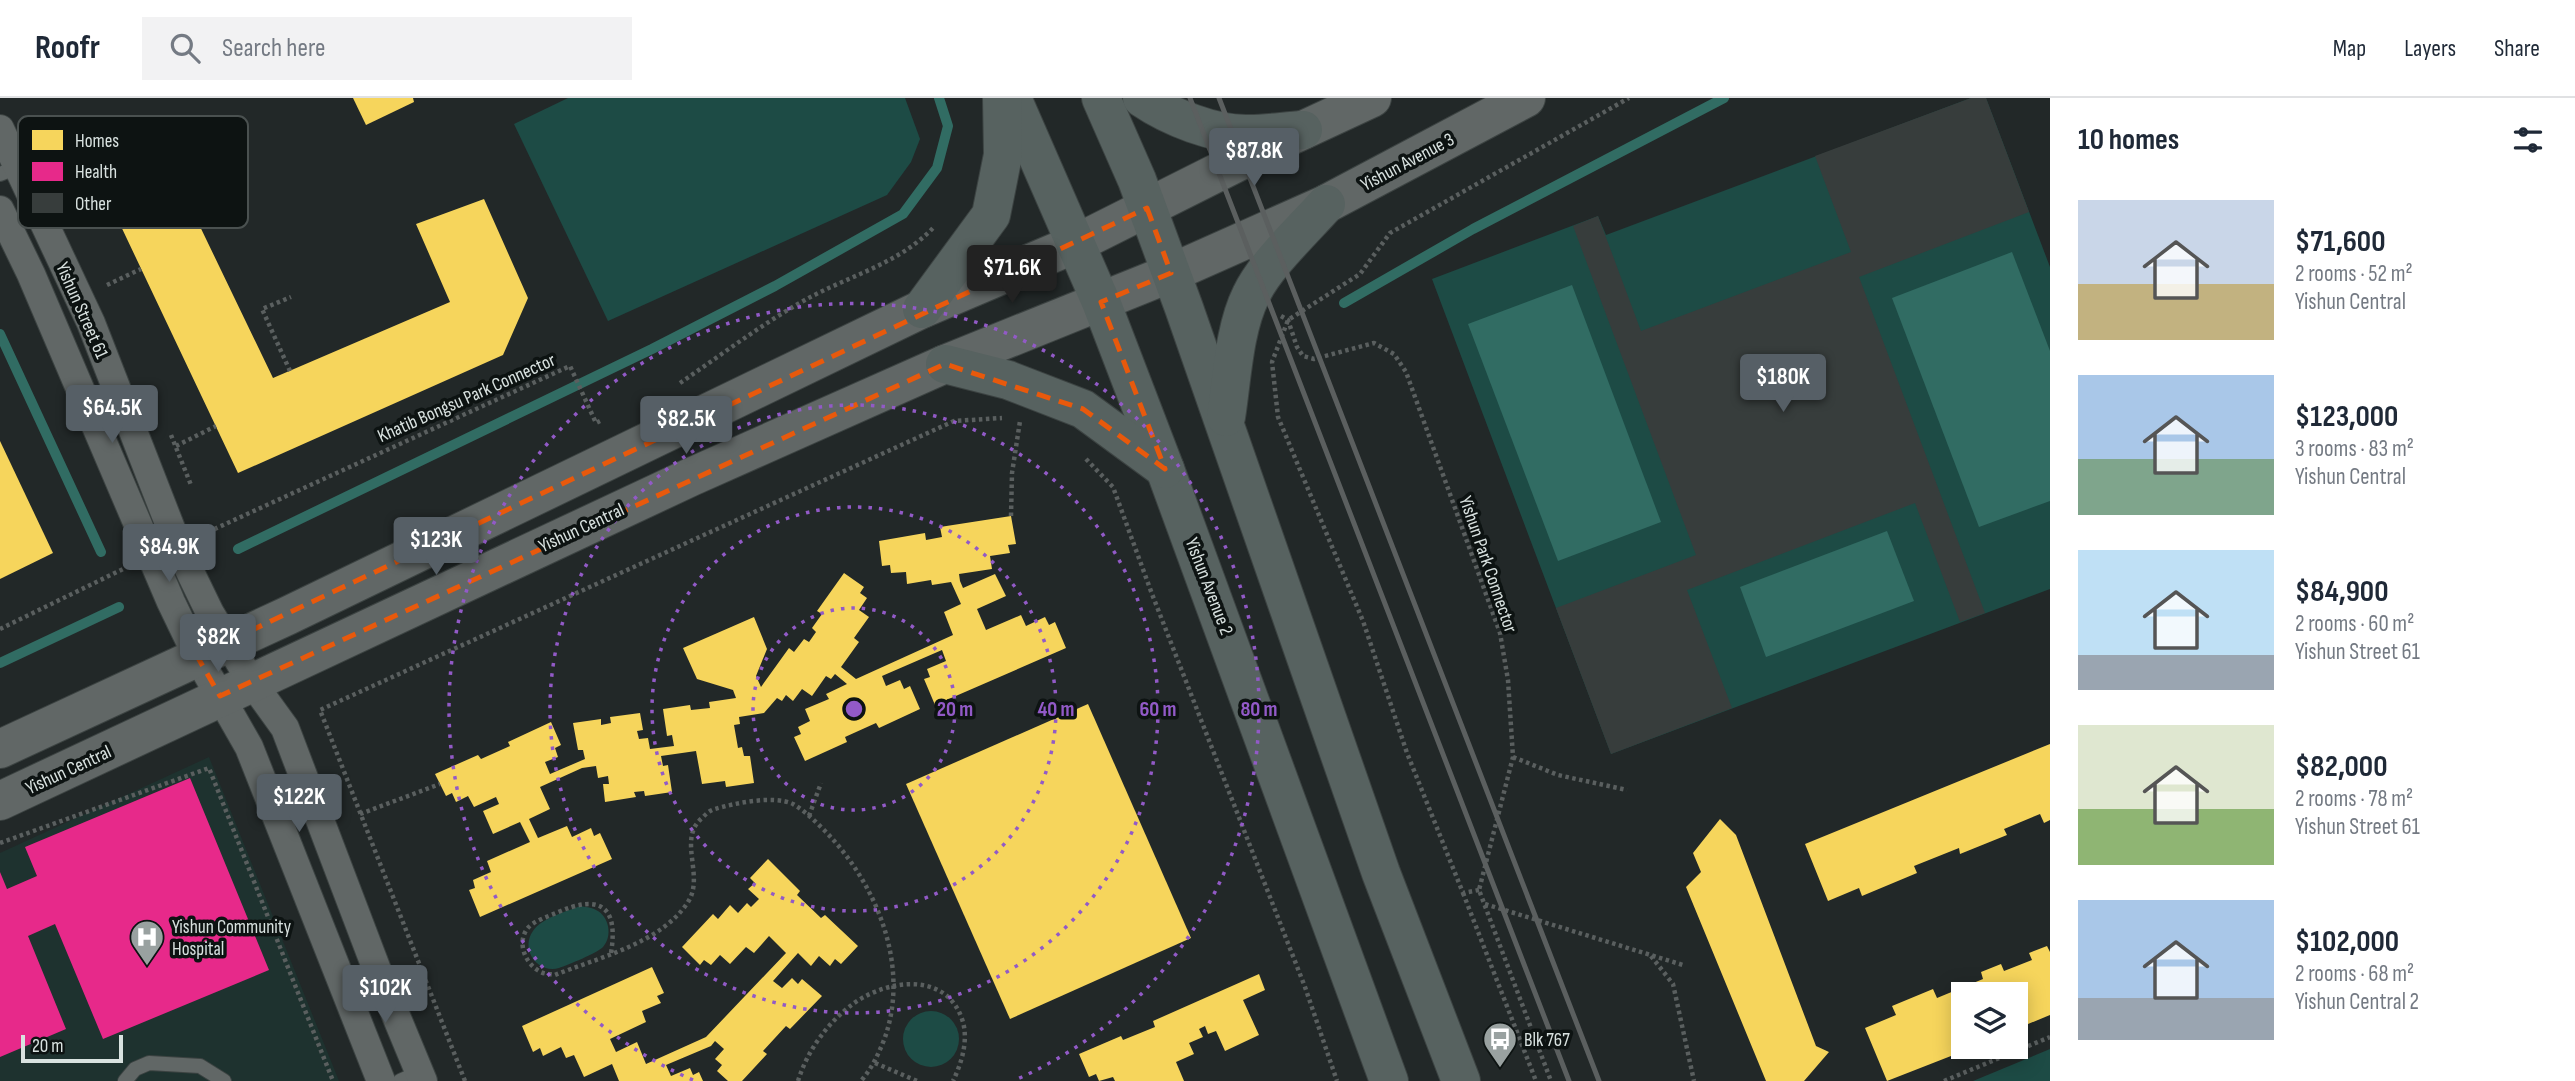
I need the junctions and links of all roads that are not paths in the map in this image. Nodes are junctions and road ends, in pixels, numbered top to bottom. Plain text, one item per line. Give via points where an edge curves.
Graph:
1 (1002, 98) edge
2 (1012, 98) edge
3 (1101, 98) edge
4 (1142, 98) edge
5 (1372, 98) edge
6 (1526, 98) edge
7 (0, 130) edge
8 (1303, 130) junction
9 (9, 171) edge
10 (18, 188) edge
11 (1326, 204) junction
12 (1147, 208) junction
13 (0, 210) edge
14 (40, 228) edge
15 (1075, 244) junction
16 (1171, 273) junction
17 (1101, 302) junction
18 (922, 309) junction
19 (945, 364) junction
20 (1225, 420) junction
21 (1165, 468) junction
22 (167, 556) junction
23 (212, 649) junction
24 (236, 689) junction
25 (0, 749) edge
26 (0, 801) edge
27 (200, 1066) junction
28 (414, 1078) edge
29 (125, 1081) edge
30 (204, 1081) edge
31 (224, 1081) edge
32 (381, 1081) edge
33 (1389, 1081) edge
34 (1461, 1081) edge

1 - 18 main road via 1003,155 991,215
2 - 15 main road, Yishun Avenue 2
3 - 12 main road
4 - 8 main road via 1192,124 1246,134
5 - 8 main road
6 - 11 main road, Yishun Avenue 3
7 - 9 street, Yishun Street 61
8 - 12 main road
9 - 10 street, Yishun Street 61
11 - 16 main road, Yishun Avenue 3
11 - 20 main road via 1261,278 1250,297
12 - 15 main road
12 - 16 main road
13 - 22 street, Yishun Street 61
14 - 22 street, Yishun Street 61 via 91,323
15 - 17 main road, Yishun Avenue 2
15 - 18 main road
16 - 17 main road, Yishun Central
16 - 20 main road
17 - 19 main road, Yishun Central
17 - 21 main road, Yishun Avenue 2
18 - 23 main road
19 - 21 main road via 1008,380 1083,409
19 - 24 main road, Yishun Central
20 - 34 main road via 1377,860
21 - 33 main road, Yishun Avenue 2
22 - 23 street, Yishun Street 61 via 203,598
22 - 23 street, Yishun Street 61 via 171,602
23 - 24 street, Yishun Street 61
23 - 25 main road
24 - 26 main road, Yishun Central
24 - 28 street via 285,728
24 - 32 street via 249,747
27 - 29 lane via 149,1063 135,1069
27 - 30 lane
27 - 31 lane

